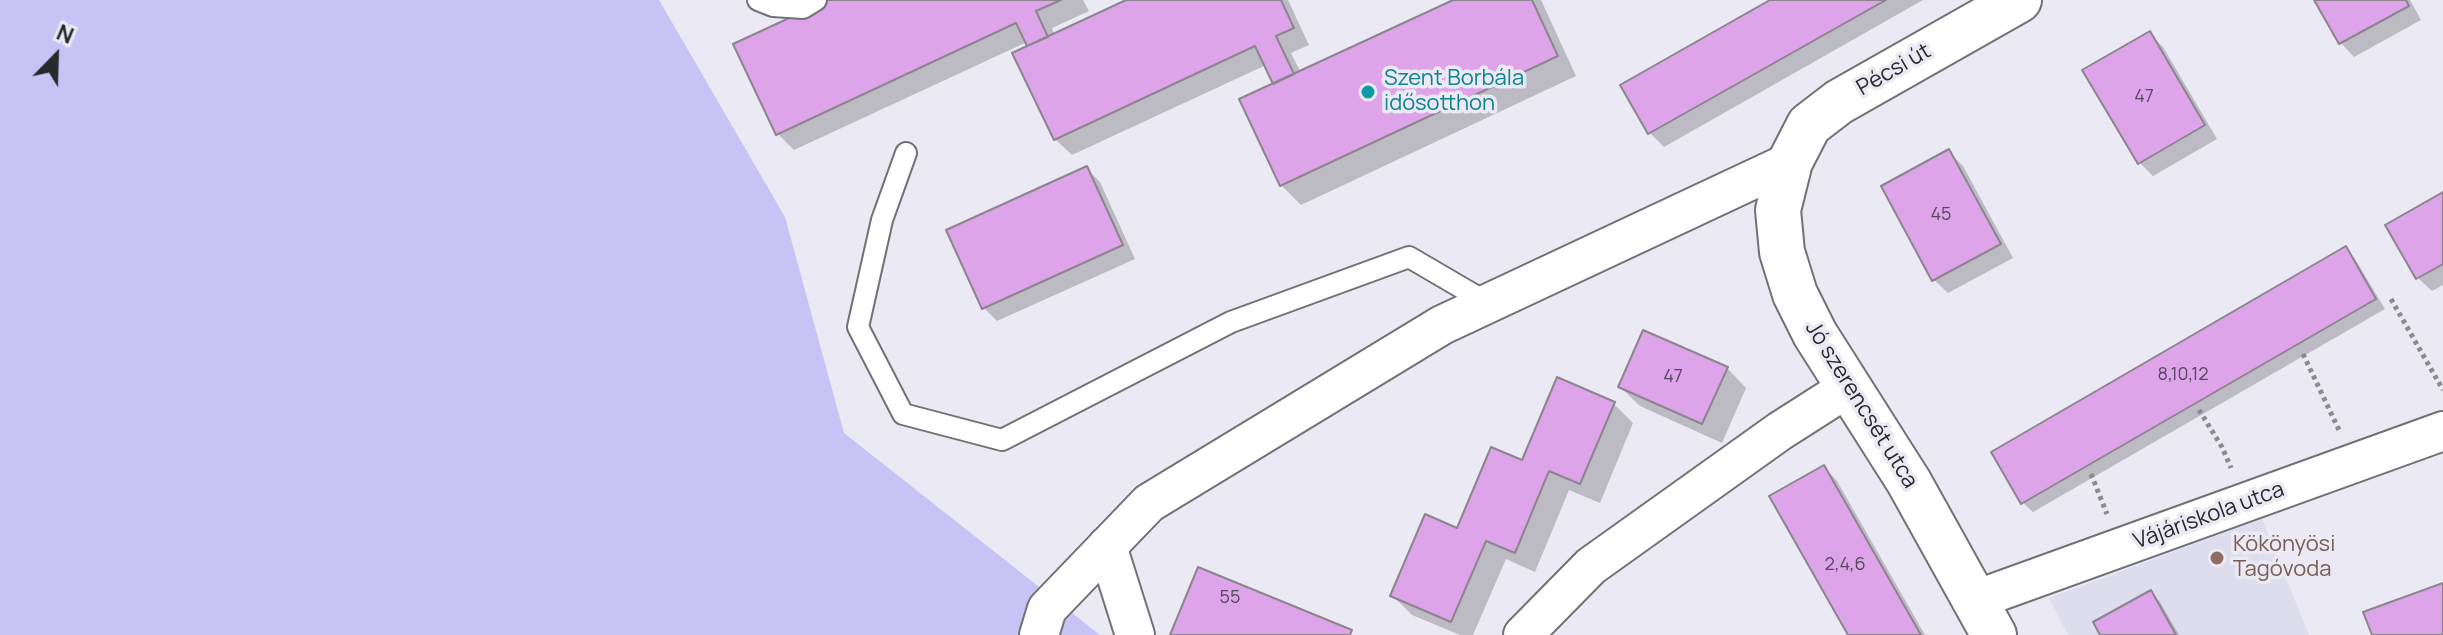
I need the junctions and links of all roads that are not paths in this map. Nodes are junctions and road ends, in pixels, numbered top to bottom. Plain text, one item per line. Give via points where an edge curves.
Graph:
1 (758, 0) edge
2 (816, 0) edge
3 (2019, 0) edge
4 (906, 153) dead end
5 (1790, 162) junction
6 (1486, 302) junction
7 (1849, 387) junction
8 (2443, 431) edge
9 (1107, 546) junction
10 (1984, 618) edge
11 (1039, 635) edge
12 (1135, 635) edge
13 (1523, 635) edge

1 - 2 lane via 803,8
3 - 5 main road, Pécsi út via 1839,102 1809,125
4 - 6 lane via 882,220 858,327 903,414 1002,440 1231,322 1409,257
5 - 6 street
5 - 7 main road, Jó szerencsét utca via 1778,210 1782,252 1795,294
6 - 9 street via 1149,503
7 - 10 main road, Jó szerencsét utca
7 - 13 street via 1591,566
8 - 10 street, Vájáriskola utca via 2246,502
9 - 11 street via 1047,609
9 - 12 street

